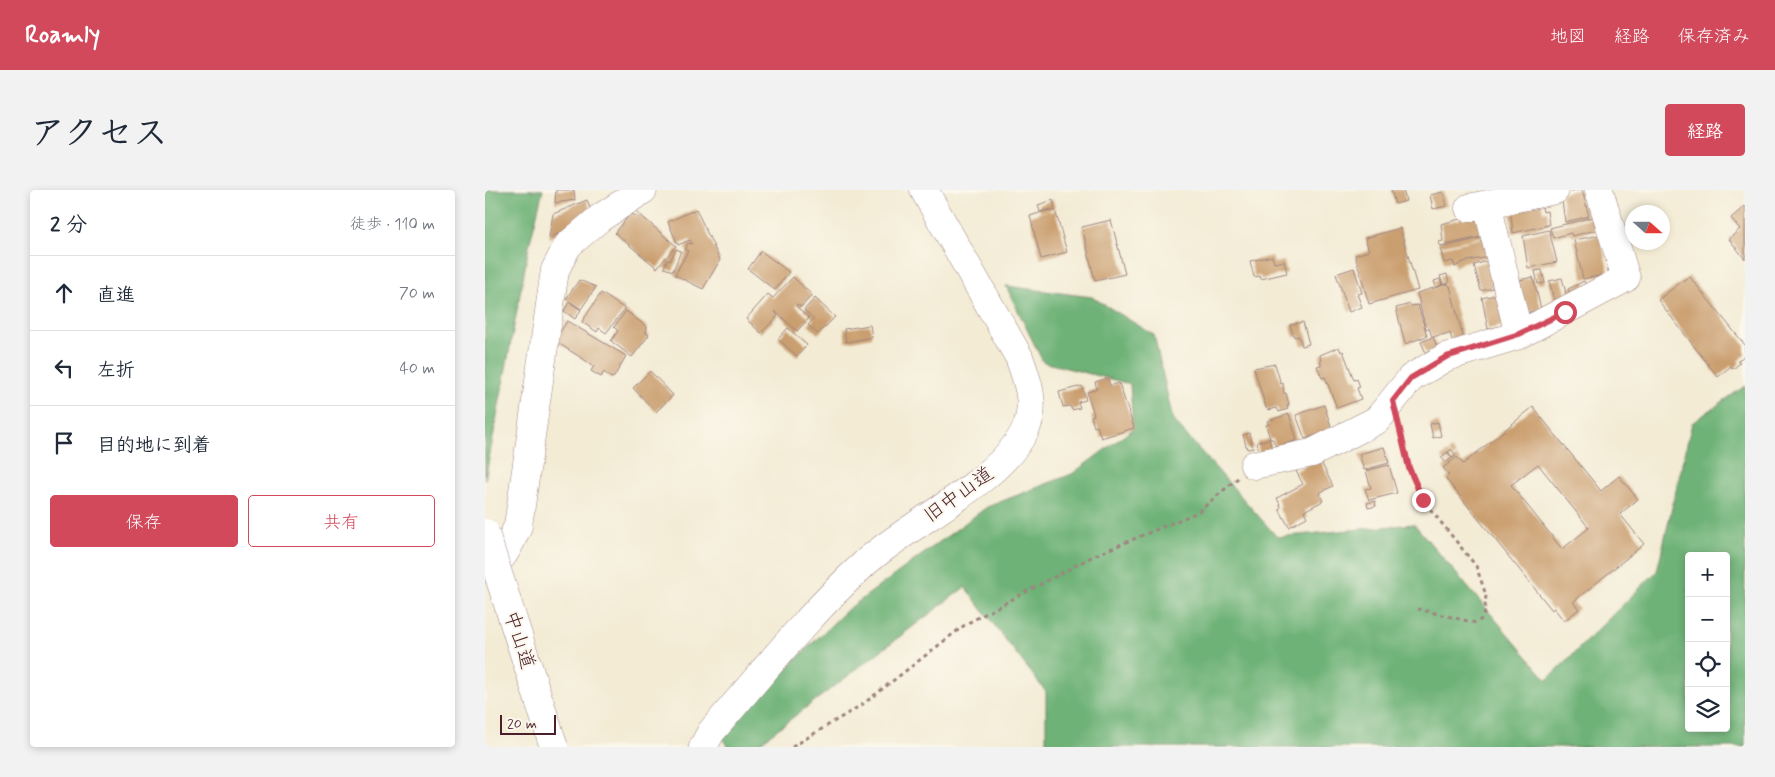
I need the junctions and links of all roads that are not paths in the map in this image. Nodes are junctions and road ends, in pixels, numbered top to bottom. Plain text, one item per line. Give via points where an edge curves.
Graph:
1 (643, 190) edge
2 (924, 190) edge
3 (1555, 190) edge
4 (1599, 190) edge
5 (1519, 334) junction
6 (1254, 465) road end
7 (485, 533) edge
8 (485, 568) edge
9 (554, 747) edge
10 (703, 747) edge

1 - 8 main road via 600,218 568,245 555,270 518,526 504,554 491,567
2 - 10 main road, 旧中山道 via 1019,357 1029,385 1027,426 1001,464 865,563 742,696 711,732
3 - 5 main road via 1478,206
4 - 5 main road via 1626,278
5 - 6 main road via 1446,357 1411,378 1377,420 1312,453
7 - 9 main road, 中山道, bridge

